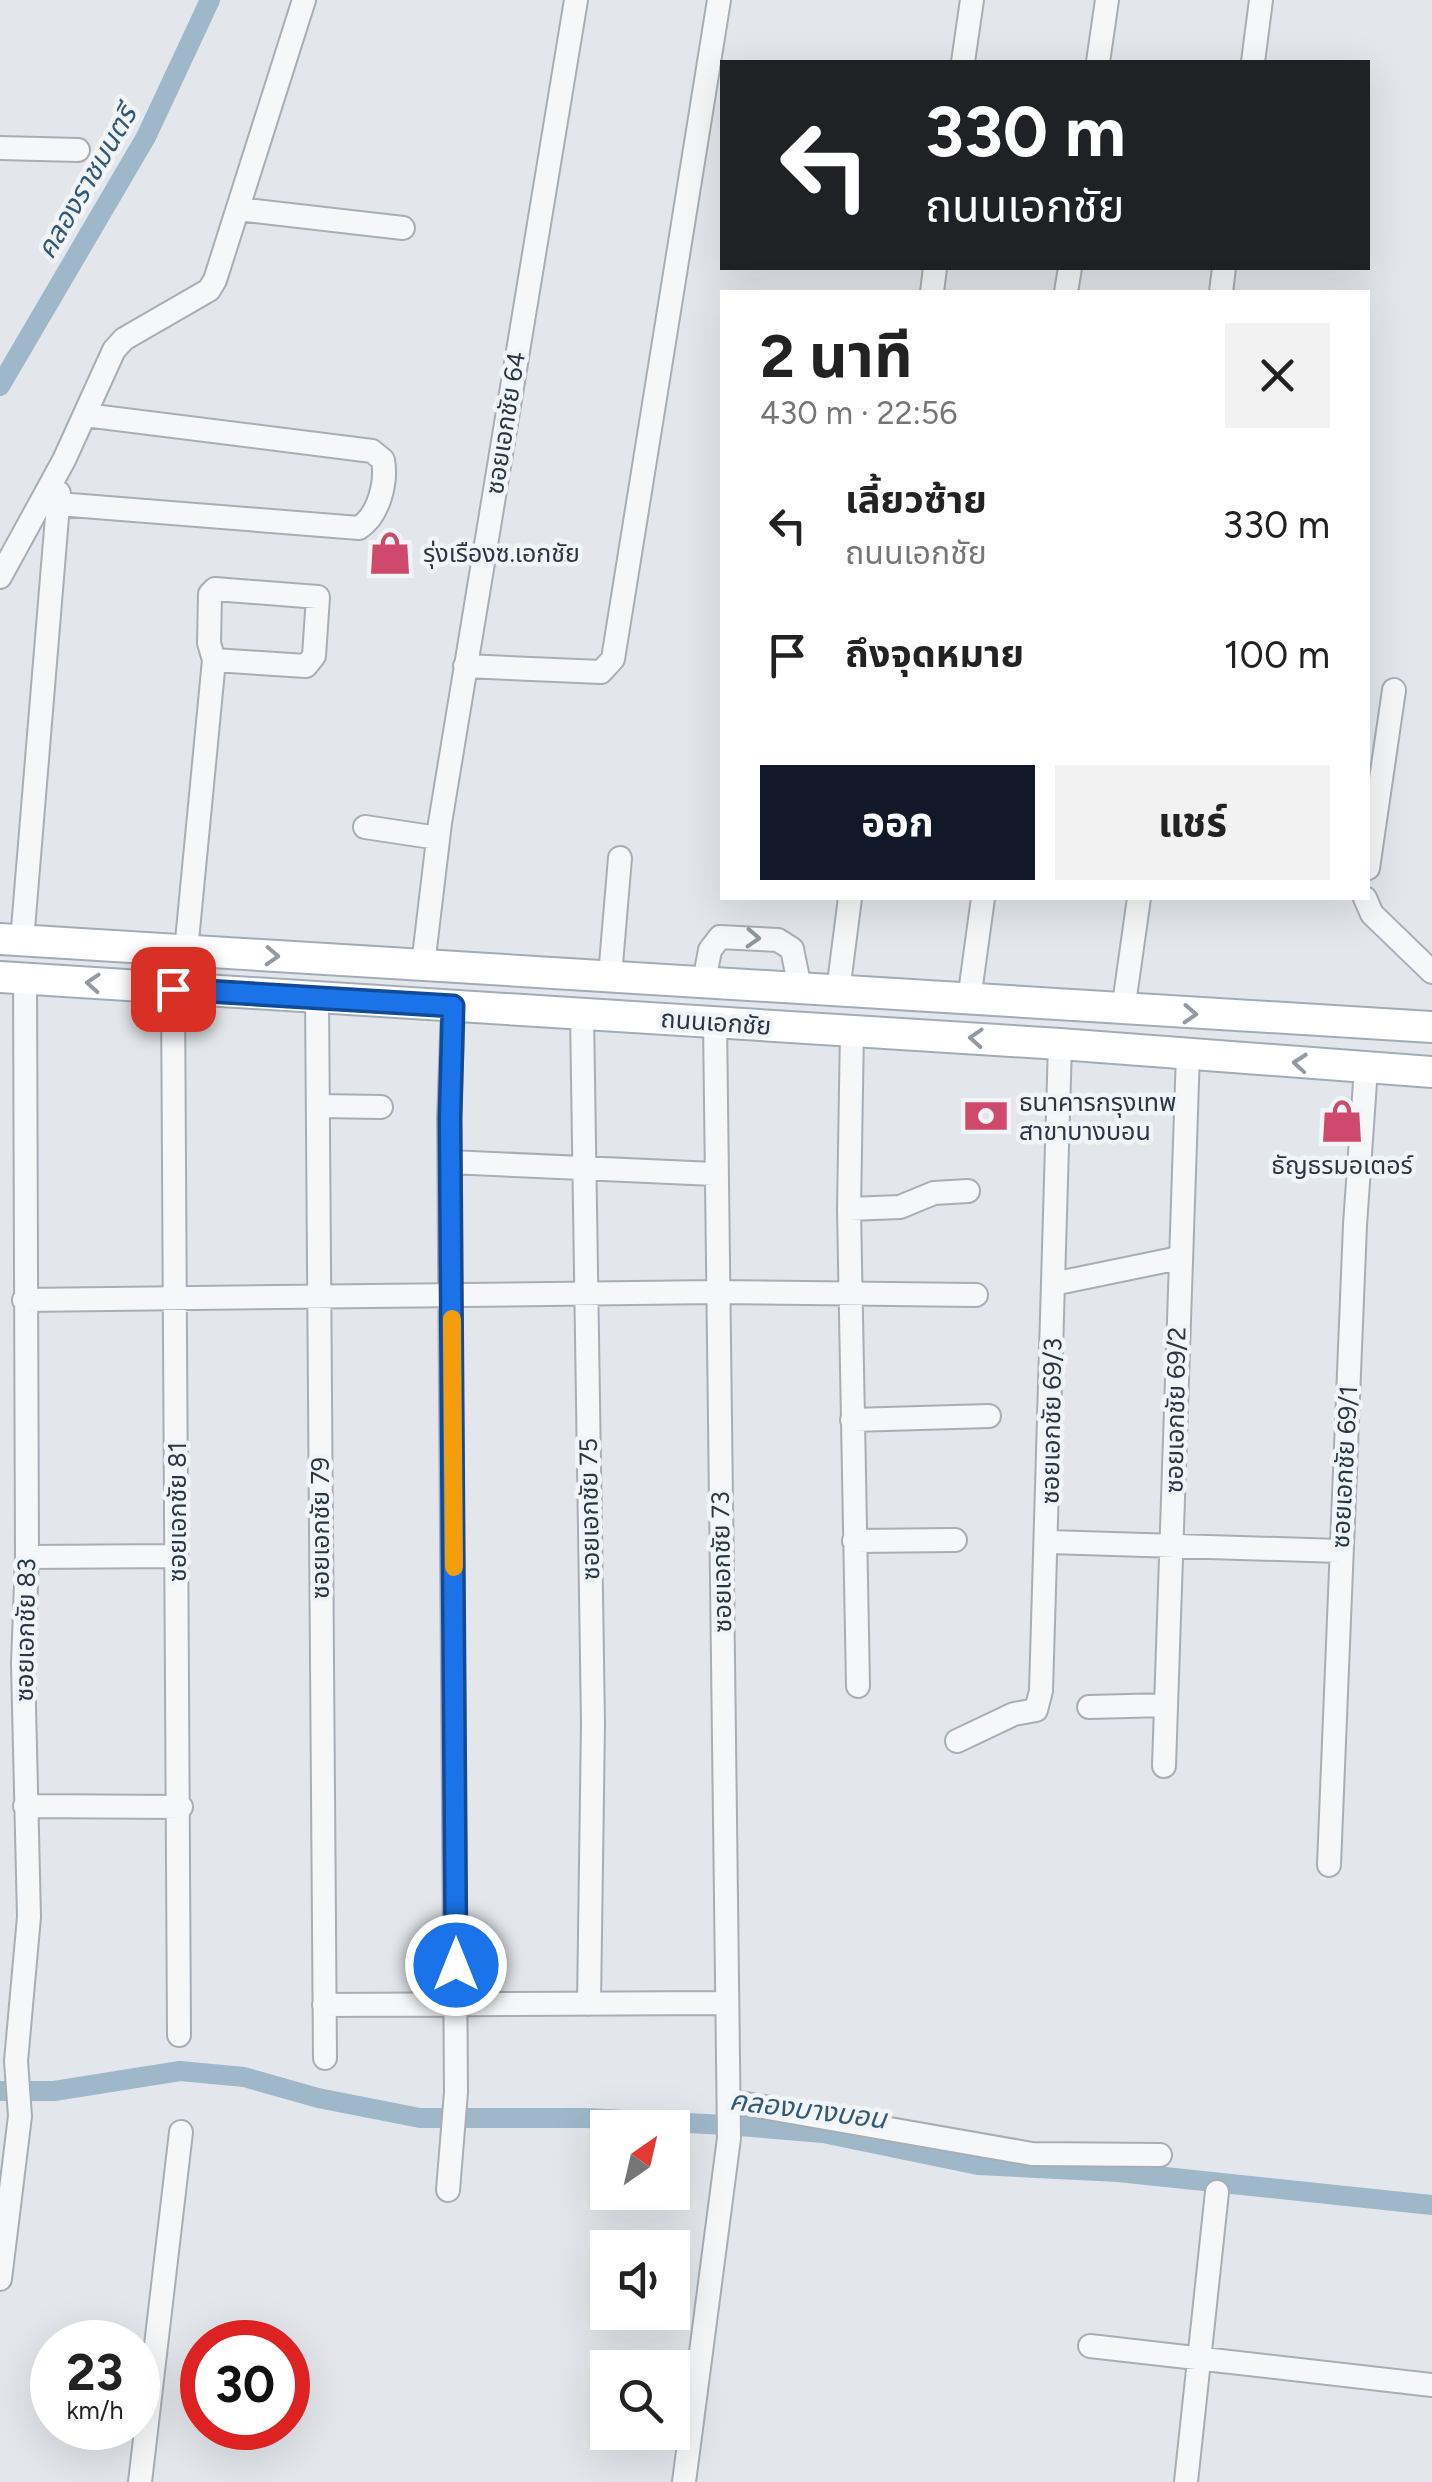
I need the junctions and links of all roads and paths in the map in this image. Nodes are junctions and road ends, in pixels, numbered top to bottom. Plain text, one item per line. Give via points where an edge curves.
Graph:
1 (304, 0) edge
2 (576, 0) edge
3 (719, 0) edge
4 (972, 0) edge
5 (1107, 0) edge
6 (1262, 0) edge
7 (963, 60) edge
8 (1098, 60) edge
9 (1252, 60) edge
10 (0, 148) edge
11 (78, 150) dead end
12 (238, 208) junction
13 (403, 228) dead end
14 (85, 416) junction
15 (64, 460) junction
16 (58, 504) junction
17 (0, 577) edge
18 (214, 660) junction
19 (465, 666) junction
20 (1394, 690) dead end
21 (365, 827) dead end
22 (438, 838) junction
23 (1370, 854) edge
24 (620, 858) dead end
25 (850, 900) edge
26 (983, 900) edge
27 (1139, 900) edge
28 (1366, 900) edge
29 (11, 940) edge
30 (186, 951) junction
31 (1427, 956) edge
32 (424, 964) junction
33 (509, 970) junction
34 (610, 976) junction
35 (13, 978) edge
36 (704, 982) junction
37 (800, 988) junction
38 (173, 989) junction
39 (838, 991) junction
40 (317, 997) junction
41 (969, 1000) junction
42 (453, 1006) junction
43 (507, 1009) junction
44 (1123, 1011) junction
45 (582, 1014) junction
46 (716, 1022) junction
47 (1432, 1027) edge
48 (852, 1030) junction
49 (1060, 1044) junction
50 (1188, 1053) junction
51 (1366, 1068) junction
52 (1432, 1072) edge
53 (318, 1106) junction
54 (381, 1107) dead end
55 (450, 1162) junction
56 (586, 1169) junction
57 (714, 1174) junction
58 (968, 1191) dead end
59 (849, 1209) junction
60 (1179, 1258) junction
61 (1053, 1284) junction
62 (716, 1292) junction
63 (585, 1293) junction
64 (852, 1295) junction
65 (318, 1296) junction
66 (976, 1296) dead end
67 (452, 1297) junction
68 (176, 1298) junction
69 (24, 1300) junction
70 (988, 1416) dead end
71 (852, 1420) junction
72 (954, 1540) dead end
73 (854, 1541) junction
74 (1049, 1542) junction
75 (1172, 1544) junction
76 (1340, 1551) junction
77 (176, 1556) junction
78 (28, 1557) junction
79 (11, 1664) edge
80 (858, 1686) dead end
81 (1166, 1706) junction
82 (1089, 1707) dead end
83 (957, 1742) dead end
84 (1164, 1766) dead end
85 (25, 1806) junction
86 (180, 1807) junction
87 (1329, 1866) dead end
88 (727, 2003) junction
89 (589, 2004) junction
90 (457, 2005) junction
91 (12, 2006) edge
92 (324, 2006) junction
93 (179, 2034) dead end
94 (324, 2058) dead end
95 (729, 2101) junction
96 (181, 2132) dead end
97 (1160, 2155) dead end
98 (448, 2190) dead end
99 (1217, 2192) dead end
100 (0, 2279) edge
101 (1090, 2346) dead end
102 (1202, 2359) junction
103 (1432, 2384) edge
104 (140, 2482) edge
105 (684, 2482) edge
106 (1186, 2482) edge

1 - 12 street
2 - 19 street, ซอยเอกชัย 64
3 - 19 street via 613,659 600,672
4 - 7 street
5 - 8 street
6 - 9 street
10 - 11 street
12 - 13 street
12 - 14 street via 208,290 124,339
14 - 15 street
14 - 16 street via 372,451 385,472 374,514 359,528
15 - 16 street
15 - 17 street
16 - 29 street
18 - 18 street via 208,601 216,590 318,597 314,656 306,666
18 - 30 street
19 - 22 street, ซอยเอกชัย 64
20 - 23 street
21 - 22 street
22 - 32 street, ซอยเอกชัย 64
24 - 34 street
25 - 39 street
26 - 41 street
27 - 44 street
28 - 31 street via 1372,914
29 - 30 main road, ถนนเอกชัย
30 -> 32 main road, ถนนเอกชัย
32 - 33 main road, ถนนเอกชัย
33 - 34 main road, ถนนเอกชัย
33 - 43 main road
34 - 36 main road, ถนนเอกชัย
38 -> 35 main road, ถนนเอกชัย
35 - 69 street, ซอยเอกชัย 83
36 - 37 main road, ถนนเอกชัย
36 -> 37 street via 720,936 778,940 792,949
37 - 39 main road, ถนนเอกชัย
38 - 40 main road, ถนนเอกชัย
38 - 68 street, ซอยเอกชัย 81
39 - 41 main road, ถนนเอกชัย
40 - 42 main road, ถนนเอกชัย
40 - 53 street, ซอยเอกชัย 79
41 - 44 main road, ถนนเอกชัย
42 - 43 main road, ถนนเอกชัย
42 - 55 street
43 - 45 main road, ถนนเอกชัย
44 -> 47 main road, ถนนเอกชัย
45 - 46 main road, ถนนเอกชัย
45 - 56 street, ซอยเอกชัย 75
46 - 48 main road, ถนนเอกชัย
46 - 57 street, ซอยเอกชัย 73
49 -> 48 main road, ถนนเอกชัย
48 - 59 street
49 - 50 main road, ถนนเอกชัย
49 - 61 street, ซอยเอกชัย 69/3
51 -> 50 main road, ถนนเอกชัย
50 - 60 street, ซอยเอกชัย 69/2
51 - 52 main road, ถนนเอกชัย
51 - 76 street, ซอยเอกชัย 69/1
53 - 54 street
53 - 65 street, ซอยเอกชัย 79
55 - 56 street
55 - 67 street
56 - 57 street
56 - 63 street, ซอยเอกชัย 75
57 - 62 street, ซอยเอกชัย 73
58 - 59 street via 934,1193 900,1207
59 - 64 street
60 - 61 street
60 - 75 street, ซอยเอกชัย 69/2
61 - 74 street, ซอยเอกชัย 69/3
62 - 63 street
62 - 64 street
62 - 88 street, ซอยเอกชัย 73
63 - 67 street
63 - 89 street, ซอยเอกชัย 75
64 - 66 street
64 - 71 street
65 - 67 street
65 - 68 street
65 - 92 street, ซอยเอกชัย 79
67 - 90 street
68 - 69 street
68 - 77 street, ซอยเอกชัย 81
69 - 78 street, ซอยเอกชัย 83
70 - 71 street
71 - 73 street
72 - 73 street
73 - 80 street
74 - 75 street
74 - 83 street, ซอยเอกชัย 69/3 via 1038,1708
75 - 76 street
75 - 81 street, ซอยเอกชัย 69/2
76 - 87 street, ซอยเอกชัย 69/1
77 - 78 street
77 - 86 street, ซอยเอกชัย 81
78 - 79 street, ซอยเอกชัย 83
79 - 85 street, ซอยเอกชัย 83
81 - 82 street
81 - 84 street, ซอยเอกชัย 69/2
85 - 86 street
85 - 91 street, ซอยเอกชัย 83 via 29,1917
86 - 93 street, ซอยเอกชัย 81
88 - 89 street
88 - 95 street, ซอยเอกชัย 73
89 - 90 street
90 - 92 street
90 - 98 street
91 - 100 street, ซอยเอกชัย 83 via 20,2116
92 - 94 street, ซอยเอกชัย 79
95 - 97 street via 1032,2154
95 - 105 street, ซอยเอกชัย 73
96 - 104 street
99 - 102 street
101 - 102 street
102 - 103 street
102 - 106 street

